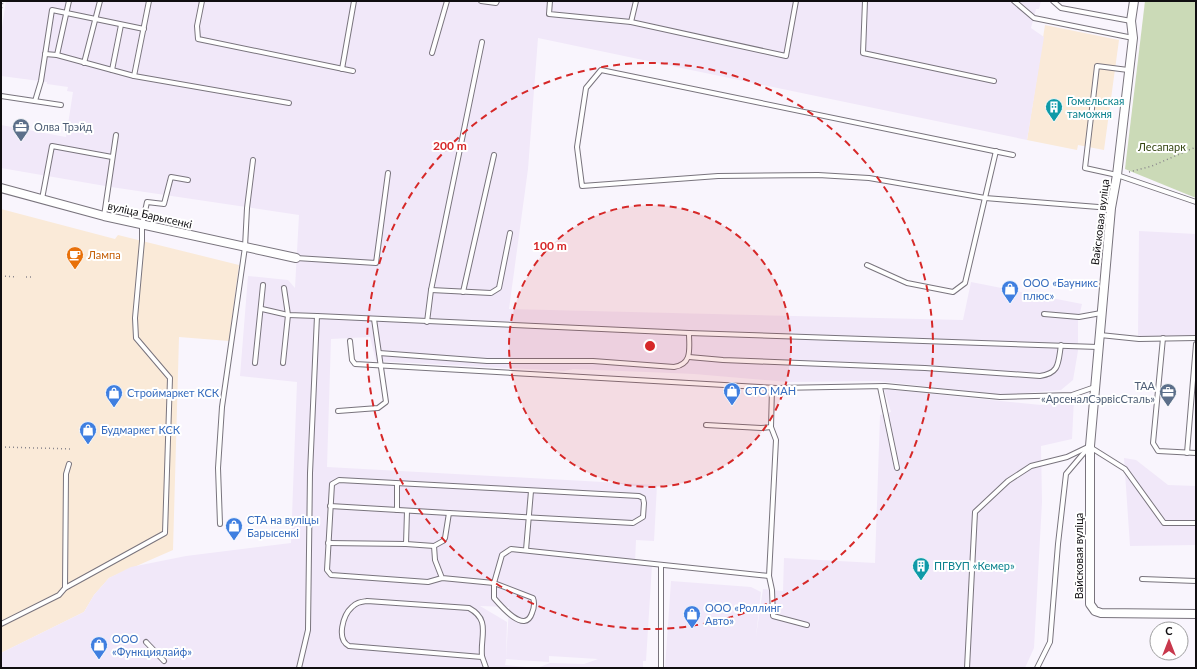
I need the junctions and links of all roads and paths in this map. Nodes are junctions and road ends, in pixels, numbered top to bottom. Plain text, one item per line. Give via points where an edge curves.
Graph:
1 (3, 1) edge
2 (69, 1) edge
3 (100, 1) edge
4 (149, 1) edge
5 (202, 1) edge
6 (354, 1) edge
7 (447, 1) edge
8 (481, 1) edge
9 (497, 1) edge
10 (550, 1) edge
11 (636, 1) edge
12 (796, 1) edge
13 (865, 1) edge
14 (1014, 1) edge
15 (1053, 1) edge
16 (1134, 1) edge
17 (1, 12) edge
18 (66, 12) junction
19 (96, 18) junction
20 (1131, 21) junction
21 (631, 22) junction
22 (121, 25) junction
23 (144, 29) junction
24 (1133, 38) junction
25 (482, 42) dead end
26 (432, 53) dead end
27 (45, 54) junction
28 (57, 55) junction
29 (84, 63) junction
30 (342, 68) junction
31 (112, 70) junction
32 (1128, 70) junction
33 (353, 71) dead end
34 (134, 76) junction
35 (994, 81) dead end
36 (1, 96) edge
37 (35, 101) junction
38 (289, 102) dead end
39 (61, 105) dead end
40 (116, 135) dead end
41 (1196, 147) edge
42 (996, 151) junction
43 (494, 155) dead end
44 (1013, 155) dead end
45 (112, 157) junction
46 (253, 160) dead end
47 (388, 173) dead end
48 (1118, 175) junction
49 (188, 180) dead end
50 (1, 188) edge
51 (985, 198) junction
52 (42, 199) junction
53 (1196, 202) edge
54 (1111, 208) junction
55 (104, 216) junction
56 (142, 224) junction
57 (510, 233) dead end
58 (245, 247) junction
59 (296, 258) joint
60 (867, 265) dead end
61 (1, 276) edge
62 (17, 277) dead end
63 (26, 277) dead end
64 (34, 277) dead end
65 (263, 285) dead end
66 (284, 288) dead end
67 (431, 290) junction
68 (463, 292) junction
69 (262, 309) junction
70 (1101, 313) junction
71 (1044, 314) dead end
72 (288, 315) junction
73 (317, 316) junction
74 (374, 319) junction
75 (427, 322) junction
76 (689, 333) junction
77 (1099, 335) junction
78 (1162, 338) junction
79 (1196, 338) edge
80 (350, 341) dead end
81 (1196, 344) edge
82 (1061, 345) junction
83 (1098, 347) junction
84 (379, 353) junction
85 (689, 357) junction
86 (255, 363) dead end
87 (283, 363) dead end
88 (381, 365) junction
89 (880, 386) junction
90 (1095, 387) junction
91 (772, 388) junction
92 (338, 411) dead end
93 (706, 425) dead end
94 (771, 427) junction
95 (1090, 446) junction
96 (1, 447) edge
97 (73, 449) dead end
98 (1187, 453) junction
99 (1196, 453) edge
100 (69, 464) dead end
101 (897, 468) dead end
102 (397, 484) junction
103 (531, 491) junction
104 (330, 506) junction
105 (397, 510) junction
106 (407, 511) junction
107 (449, 513) junction
108 (529, 516) junction
109 (1196, 523) edge
110 (220, 524) dead end
111 (328, 542) junction
112 (406, 544) junction
113 (434, 546) junction
114 (526, 550) junction
115 (661, 565) junction
116 (769, 576) junction
117 (442, 578) junction
118 (1142, 579) dead end
119 (1196, 581) edge
120 (494, 583) junction
121 (65, 588) junction
122 (1196, 614) edge
123 (1, 624) edge
124 (807, 625) dead end
125 (146, 642) dead end
126 (482, 657) junction
127 (164, 661) dead end
128 (299, 668) edge
129 (304, 668) edge
130 (486, 668) edge
131 (661, 668) edge
132 (966, 668) edge
133 (1037, 668) edge

1 - 17 path
2 - 18 lane
3 - 19 lane
4 - 23 lane
5 - 30 lane via 197,26 198,39
6 - 30 lane
7 - 26 lane
8 - 9 lane
10 - 21 lane via 549,14
11 - 21 lane
12 - 21 lane via 786,56
13 - 35 lane via 863,53
14 - 24 lane via 1034,18
15 - 20 lane via 1061,8
16 - 20 street, Вайсковая вуліца
18 - 19 lane
18 - 27 lane via 52,10
18 - 28 lane
19 - 22 lane
19 - 29 lane
20 - 24 street, Вайсковая вуліца
22 - 23 lane
22 - 31 lane
23 - 34 lane
24 - 32 street, Вайсковая вуліца
25 - 67 lane
27 - 28 lane
27 - 37 lane
28 - 29 lane
29 - 31 lane
30 - 33 lane
31 - 34 lane
32 - 48 street, Вайсковая вуліца
32 - 48 lane via 1098,66 1085,168
34 - 38 lane
36 - 37 lane
37 - 39 lane
40 - 45 lane
41 - 48 path via 1152,166
42 - 44 lane
42 - 51 lane
42 - 51 lane via 601,70 586,88 577,147 582,186 718,176 818,175 869,178
43 - 68 lane
45 - 52 lane via 52,146
45 - 55 lane
46 - 58 lane via 246,208
47 - 59 lane via 376,263
48 - 53 lane
48 - 54 street, Вайсковая вуліца
49 - 56 lane via 171,177 164,204 146,202
50 - 52 street, вуліца Барысенкі
51 - 54 lane
51 - 60 lane via 965,283 953,292 908,283
52 - 55 street, вуліца Барысенкі
54 - 70 street, Вайсковая вуліца
55 - 56 street, вуліца Барысенкі
56 - 58 street, вуліца Барысенкі
56 - 121 lane via 135,318 136,338 170,378 165,533
57 - 68 lane via 499,288 491,294
58 - 59 street, вуліца Барысенкі
58 - 110 lane via 222,407 218,468
61 - 62 path
63 - 64 path
65 - 69 lane
66 - 72 lane
67 - 68 lane
67 - 75 lane
69 - 72 lane
69 - 86 lane
70 - 71 lane via 1079,317
70 - 77 street, Вайсковая вуліца
72 - 73 lane
72 - 87 lane
73 - 74 lane
73 - 128 lane via 310,473 308,630
74 - 75 lane
74 - 84 lane
75 - 76 lane
76 - 82 lane
76 - 85 lane
77 - 78 lane via 1139,339
77 - 83 street, Вайсковая вуліца
78 - 79 lane
78 - 98 lane via 1153,443 1158,451
80 - 88 lane via 353,363
81 - 98 lane
82 - 83 lane
82 - 85 lane via 1055,372 1040,376
83 - 90 street, Вайсковая вуліца
84 - 85 lane via 487,360 593,361 674,367 685,364
84 - 88 lane
88 - 91 lane
88 - 92 lane via 386,398 383,406
89 - 90 lane via 1000,397 1072,395
89 - 91 lane
89 - 101 lane
90 - 95 street, Вайсковая вуліца
91 - 94 lane
93 - 94 lane
94 - 116 lane via 776,440
95 - 109 lane via 1124,469 1164,523
95 - 122 street, Вайсковая вуліца via 1092,607 1101,613
95 - 132 lane via 1067,457 1031,466 1008,481 975,512
95 - 133 lane, Вайсковая вуліца via 1066,474 1050,642
96 - 97 path
98 - 99 lane
100 - 121 lane via 66,474
102 - 103 lane
102 - 104 lane via 335,481 331,486
102 - 105 lane
103 - 108 lane
103 - 108 lane via 638,496 643,498 643,518 633,523
104 - 105 lane
104 - 111 lane
105 - 106 lane
106 - 107 lane
106 - 112 lane
107 - 108 lane
107 - 113 lane via 445,538
108 - 114 lane
111 - 112 lane
111 - 117 lane via 327,570 331,575 428,582
112 - 113 lane
113 - 117 lane via 435,560
114 - 115 lane
114 - 120 lane via 511,549 502,555
115 - 116 lane
115 - 131 lane
116 - 124 lane via 773,616
117 - 120 lane
118 - 119 lane
120 - 120 lane via 494,598 503,608 521,621 531,618 533,598
121 - 123 lane via 59,595
125 - 127 lane
126 - 126 lane via 349,646 341,638 341,632 350,609 358,602 469,608 475,612 483,625
126 - 130 lane
128 - 129 lane

